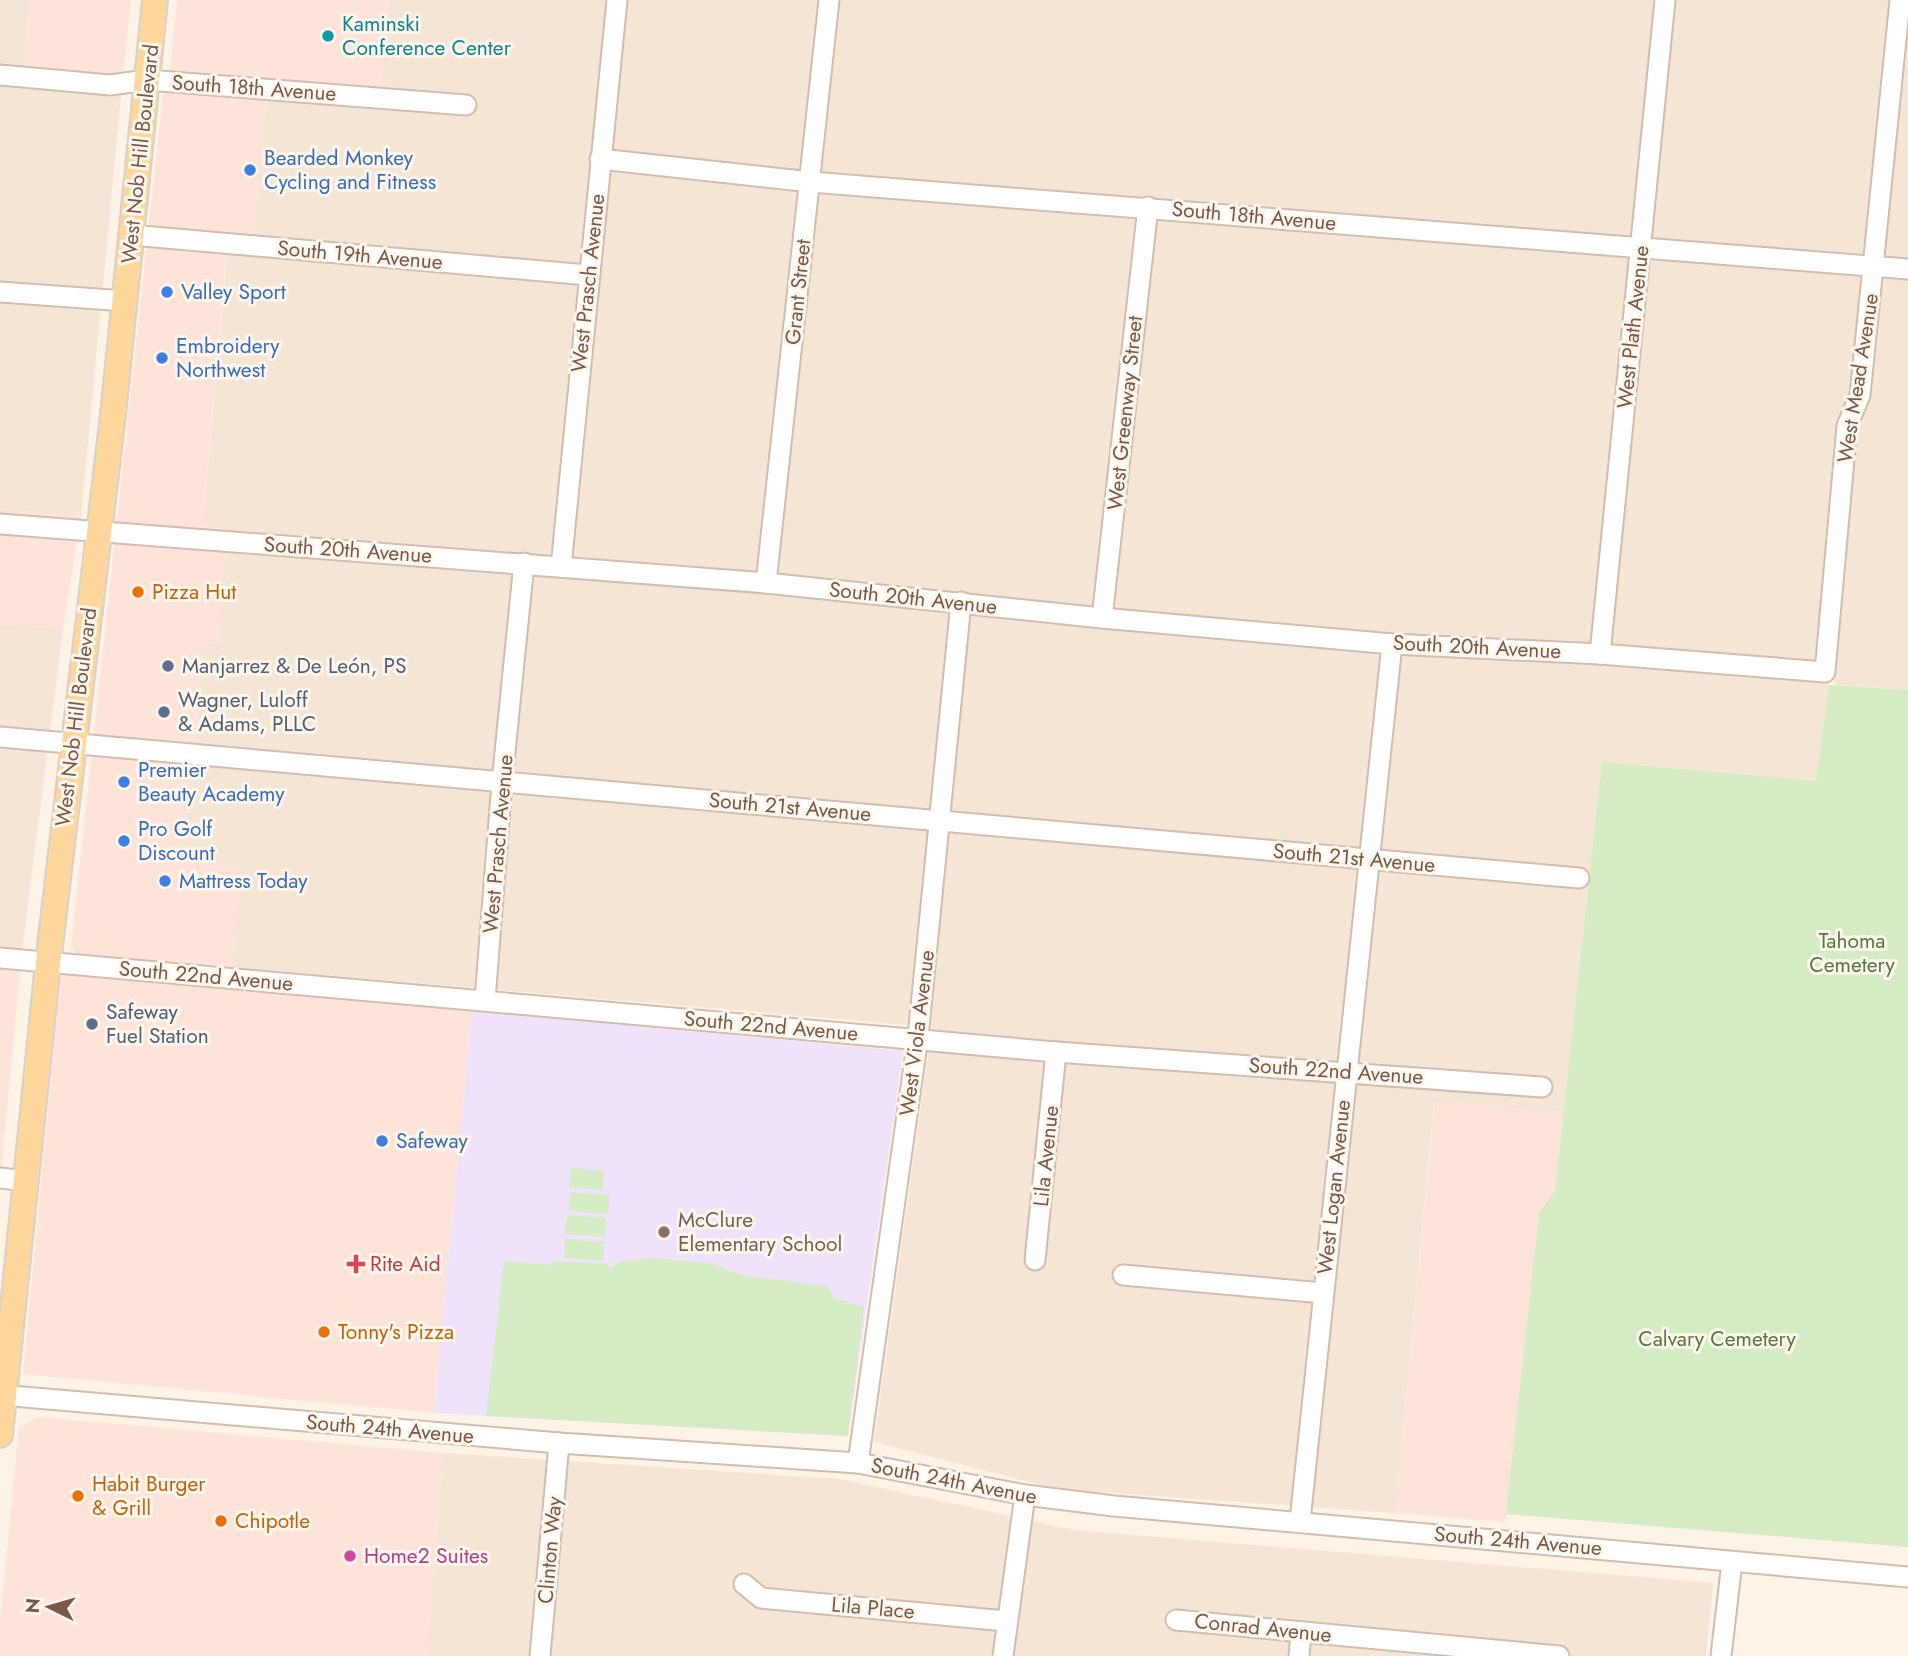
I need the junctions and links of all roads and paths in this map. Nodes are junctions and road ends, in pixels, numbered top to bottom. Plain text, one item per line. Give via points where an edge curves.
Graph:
1 (155, 0) edge
2 (617, 0) edge
3 (829, 0) edge
4 (1665, 0) edge
5 (1900, 0) edge
6 (0, 75) edge
7 (147, 80) junction
8 (466, 105) dead end
9 (600, 159) junction
10 (811, 182) junction
11 (1148, 207) junction
12 (131, 235) junction
13 (1641, 246) junction
14 (1875, 267) junction
15 (1908, 270) edge
16 (589, 275) junction
17 (0, 292) edge
18 (125, 302) junction
19 (0, 523) edge
20 (99, 531) junction
21 (524, 563) junction
22 (561, 566) junction
23 (766, 583) junction
24 (961, 602) junction
25 (1102, 618) junction
26 (1392, 643) junction
27 (1600, 654) junction
28 (1825, 672) joint
29 (0, 737) edge
30 (73, 743) junction
31 (502, 782) junction
32 (940, 821) junction
33 (1371, 859) junction
34 (1579, 878) dead end
35 (0, 958) edge
36 (48, 963) junction
37 (485, 1000) junction
38 (918, 1037) junction
39 (1056, 1052) junction
40 (1347, 1071) junction
41 (1542, 1087) dead end
42 (0, 1178) edge
43 (26, 1181) junction
44 (1035, 1260) dead end
45 (1123, 1275) dead end
46 (1323, 1293) junction
47 (2, 1395) edge
48 (0, 1435) edge
49 (559, 1443) junction
50 (858, 1463) junction
51 (1025, 1495) junction
52 (1300, 1521) junction
53 (1732, 1562) junction
54 (1908, 1577) edge
55 (744, 1584) dead end
56 (1176, 1619) dead end
57 (1006, 1620) junction
58 (1301, 1632) junction
59 (540, 1656) edge
60 (1003, 1656) edge
61 (1299, 1656) edge
62 (1559, 1656) edge
63 (1721, 1656) edge

1 - 7 main road, West Nob Hill Boulevard
2 - 9 street, West Prasch Avenue
3 - 10 street, Grant Street
4 - 13 street, West Plath Avenue
5 - 14 street, West Mead Avenue
6 - 7 street, South 18th Avenue via 110,85
7 - 8 street, South 18th Avenue
7 - 12 main road, West Nob Hill Boulevard
9 - 10 street, South 18th Avenue
9 - 16 street, West Prasch Avenue
10 - 11 street, South 18th Avenue
10 - 23 street, Grant Street
11 - 13 street, South 18th Avenue
11 - 25 street, West Greenway Street
12 - 16 street, South 19th Avenue
12 - 18 main road, West Nob Hill Boulevard
13 - 14 street, South 18th Avenue
13 - 27 street, West Plath Avenue
14 - 15 street, South 18th Avenue
14 - 28 street, West Mead Avenue via 1860,394 1847,426
16 - 22 street, West Prasch Avenue
17 - 18 street
18 - 20 main road, West Nob Hill Boulevard
19 - 20 street, South 20th Avenue
20 - 21 street, South 20th Avenue
20 - 30 main road, West Nob Hill Boulevard
21 - 22 street, South 20th Avenue
21 - 31 street, West Prasch Avenue
22 - 23 street, South 20th Avenue
23 - 24 street, South 20th Avenue
24 - 25 street, South 20th Avenue
24 - 32 street, West Viola Avenue
25 - 26 street, South 20th Avenue
26 - 27 street, South 20th Avenue
26 - 33 street, West Logan Avenue
27 - 28 street, South 20th Avenue
29 - 30 street, South 21st Avenue
30 - 31 street, South 21st Avenue
30 - 36 main road, West Nob Hill Boulevard
31 - 32 street, South 21st Avenue
31 - 37 street, West Prasch Avenue
32 - 33 street, South 21st Avenue
32 - 38 street, West Viola Avenue
33 - 34 street, South 21st Avenue
33 - 40 street, West Logan Avenue
35 - 36 street, South 22nd Avenue
36 - 37 street, South 22nd Avenue
36 - 43 main road, West Nob Hill Boulevard
37 - 38 street, South 22nd Avenue
38 - 39 street, South 22nd Avenue
38 - 50 street, West Viola Avenue
39 - 40 street, South 22nd Avenue
39 - 44 street, Lila Avenue
40 - 41 street, South 22nd Avenue
40 - 46 street, West Logan Avenue
42 - 43 street
43 - 47 main road, West Nob Hill Boulevard
45 - 46 street
46 - 52 street, West Logan Avenue
47 - 48 main road, West Nob Hill Boulevard
47 - 49 street, South 24th Avenue
49 - 50 street, South 24th Avenue
49 - 59 street, Clinton Way
50 - 51 street, South 24th Avenue
51 - 52 street, South 24th Avenue
51 - 57 street
52 - 53 street, South 24th Avenue
53 - 54 street, South 24th Avenue
53 - 63 street
55 - 57 street, Lila Place via 761,1598
56 - 58 street, Conrad Avenue
57 - 60 street
58 - 61 street
58 - 62 street, Conrad Avenue

